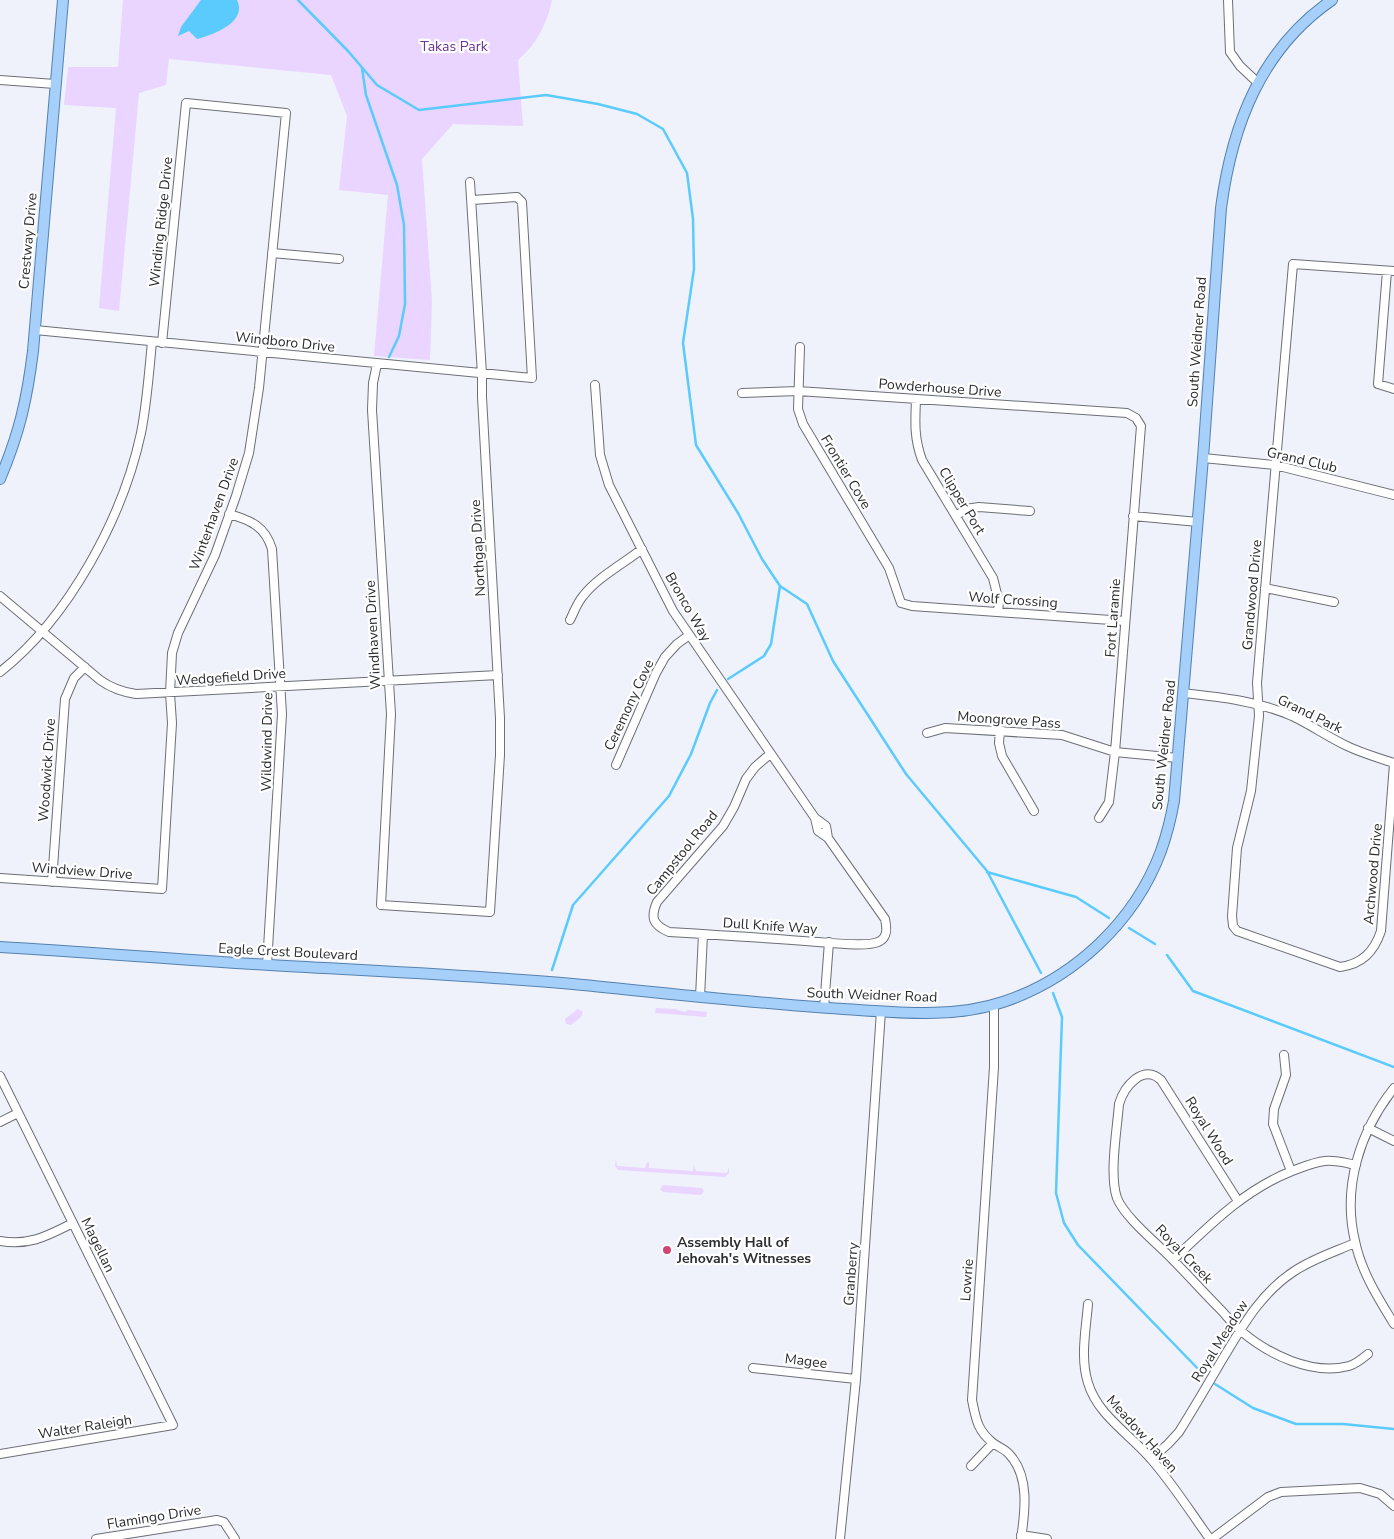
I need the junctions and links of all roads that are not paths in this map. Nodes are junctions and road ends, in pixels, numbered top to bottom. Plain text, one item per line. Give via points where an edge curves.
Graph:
1 (63, 0) edge
2 (1228, 0) edge
3 (1332, 0) edge
4 (0, 80) edge
5 (1257, 82) junction
6 (55, 84) junction
7 (286, 114) joint
8 (470, 182) dead end
9 (472, 200) junction
10 (272, 253) junction
11 (339, 259) dead end
12 (1391, 271) edge
13 (35, 330) junction
14 (152, 342) junction
15 (162, 343) junction
16 (800, 347) dead end
17 (263, 353) junction
18 (377, 364) junction
19 (482, 374) junction
20 (595, 385) dead end
21 (1394, 388) edge
22 (798, 391) junction
23 (742, 393) dead end
24 (916, 400) junction
25 (1136, 418) joint
26 (1203, 458) junction
27 (1274, 465) junction
28 (0, 479) edge
29 (1394, 495) edge
30 (1030, 511) dead end
31 (229, 514) junction
32 (956, 516) junction
33 (1133, 516) junction
34 (1198, 522) junction
35 (642, 549) junction
36 (1265, 588) junction
37 (0, 596) edge
38 (1334, 602) dead end
39 (901, 603) joint
40 (998, 612) junction
41 (570, 620) dead end
42 (1125, 621) junction
43 (42, 631) junction
44 (688, 636) junction
45 (85, 668) junction
46 (0, 672) edge
47 (498, 675) junction
48 (389, 680) junction
49 (281, 686) junction
50 (170, 693) junction
51 (1183, 693) junction
52 (1258, 704) junction
53 (1000, 730) junction
54 (927, 733) dead end
55 (1115, 752) junction
56 (770, 754) junction
57 (1178, 758) junction
58 (1394, 764) edge
59 (616, 765) dead end
60 (1034, 811) dead end
61 (1099, 818) dead end
62 (0, 878) edge
63 (52, 882) junction
64 (162, 889) joint
65 (381, 905) joint
66 (654, 921) joint
67 (1233, 926) joint
68 (703, 934) junction
69 (885, 936) joint
70 (829, 942) junction
71 (0, 947) edge
72 (267, 965) junction
73 (575, 985) joint
74 (700, 997) junction
75 (994, 1004) junction
76 (824, 1008) junction
77 (881, 1011) junction
78 (1284, 1055) dead end
79 (1156, 1075) joint
80 (0, 1076) edge
81 (1394, 1088) edge
82 (18, 1113) junction
83 (0, 1122) edge
84 (1368, 1128) junction
85 (1394, 1141) edge
86 (1356, 1165) junction
87 (1291, 1172) junction
88 (1238, 1201) junction
89 (73, 1223) junction
90 (0, 1241) edge
91 (1355, 1243) junction
92 (1173, 1260) junction
93 (1088, 1304) dead end
94 (1394, 1324) edge
95 (1240, 1330) junction
96 (1368, 1354) dead end
97 (753, 1368) dead end
98 (856, 1380) junction
99 (173, 1425) joint
100 (993, 1443) junction
101 (0, 1454) edge
102 (1151, 1459) junction
103 (971, 1466) dead end
104 (1394, 1506) edge
105 (141, 1535) edge
106 (1021, 1537) edge
107 (96, 1539) edge
108 (235, 1539) edge
109 (840, 1539) edge
110 (1046, 1539) edge
111 (1211, 1539) edge

1 - 6 main road, Crestway Drive
2 - 5 street via 1230,52
3 - 5 main road, South Weidner Road via 1286,41
4 - 6 street
5 - 26 main road, South Weidner Road via 1225,177
6 - 13 main road, Crestway Drive
7 - 10 street, Winterhaven Drive
7 - 15 street, Winding Ridge Drive via 186,103
8 - 9 street, Northgap Drive
9 - 19 street, Northgap Drive
9 - 19 street, Windboro Drive via 517,197 522,202 532,378
10 - 11 street
10 - 17 street, Winterhaven Drive
12 - 21 street via 1378,384
12 - 27 street, Grandwood Drive via 1293,264
13 - 14 street, Windboro Drive
13 - 28 main road, Crestway Drive via 22,421
14 - 15 street, Windboro Drive
14 - 43 street via 141,432 114,518 68,596
15 - 17 street, Windboro Drive
16 - 22 street, Frontier Cove
17 - 18 street, Windboro Drive
17 - 31 street, Winterhaven Drive via 249,453
18 - 19 street, Windboro Drive
18 - 48 street, Windhaven Drive via 372,410
19 - 47 street, Northgap Drive
20 - 35 street, Bronco Way via 604,470
22 - 23 street, Powderhouse Drive
22 - 24 street, Powderhouse Drive
22 - 39 street, Frontier Cove via 798,409 803,424 889,568
24 - 25 street, Powderhouse Drive via 1127,413
24 - 32 street, Clipper Port via 915,430 922,460
25 - 33 street, Fort Laramie via 1140,426
26 - 27 street, Grand Club
26 - 34 main road, South Weidner Road
27 - 29 street, Grand Club
27 - 36 street, Grandwood Drive
30 - 32 street via 979,507 966,509
31 - 49 street, Wildwind Drive via 249,520 270,540
31 - 50 street, Winterhaven Drive via 215,556 174,642
32 - 40 street, Clipper Port via 993,578
33 - 34 street
33 - 42 street, Fort Laramie
34 - 51 main road, South Weidner Road
35 - 41 street via 584,595
35 - 44 street, Bronco Way
36 - 38 street
36 - 52 street, Grandwood Drive
37 - 43 street, Wedgefield Drive
39 - 40 street, Wolf Crossing
40 - 42 street, Wolf Crossing
42 - 55 street, Fort Laramie
43 - 45 street, Wedgefield Drive
43 - 46 street
44 - 56 street, Bronco Way
44 - 59 street, Ceremony Cove via 665,657 656,673
45 - 50 street, Wedgefield Drive via 110,687 123,692
45 - 63 street, Woodwick Drive via 74,678 65,699
47 - 48 street, Wedgefield Drive
47 - 65 street, Northgap Drive via 500,756 490,912
48 - 49 street, Wedgefield Drive
48 - 65 street, Windhaven Drive via 390,746
49 - 50 street, Wedgefield Drive
49 - 72 street, Wildwind Drive via 281,757
50 - 64 street, Winterhaven Drive via 172,723
51 - 52 street, Grand Park
51 - 57 main road, South Weidner Road
52 - 58 street, Grand Park via 1293,716 1346,746
52 - 67 street, Grandwood Drive via 1251,791 1237,848
53 - 54 street, Moongrove Pass via 945,728
53 - 55 street, Moongrove Pass via 1062,735
53 - 60 street via 1002,756
55 - 57 street, Moongrove Pass
55 - 61 street, Fort Laramie via 1109,802
56 - 66 street, Campstool Road via 746,778 723,826 657,902 653,911
56 - 69 street, Bronco Way via 815,818 826,826 828,838 885,919
57 - 75 main road, South Weidner Road via 1168,829 1146,884 1128,912 1100,943 1055,978 1032,991
58 - 67 street, Archwood Drive via 1381,931 1368,955 1354,964 1340,967 1242,934
62 - 63 street, Windview Drive
63 - 64 street, Windview Drive
66 - 68 street, Dull Knife Way via 669,932
68 - 70 street, Dull Knife Way
68 - 74 street
69 - 70 street, Dull Knife Way via 880,942 871,944
70 - 76 street
71 - 72 main road, Eagle Crest Boulevard
72 - 73 main road, Eagle Crest Boulevard
73 - 74 main road, South Weidner Road
74 - 76 main road, South Weidner Road
75 - 77 main road, South Weidner Road via 968,1010 923,1013
75 - 100 street, Lowrie via 994,1067 972,1400 978,1426
76 - 77 main road, South Weidner Road
77 - 98 street, Granberry
78 - 87 street via 1286,1075 1274,1109 1273,1124
79 - 88 street, Royal Wood
79 - 92 street, Royal Creek via 1141,1075 1132,1081 1118,1104 1114,1182 1118,1199 1127,1214
80 - 82 street, Magellan
81 - 84 street
82 - 83 street
82 - 89 street, Magellan
84 - 85 street
84 - 86 street
86 - 87 street via 1325,1161
86 - 91 street via 1350,1203
87 - 88 street
88 - 92 street
89 - 90 street via 38,1240 24,1243
89 - 99 street, Magellan
91 - 94 street via 1370,1284
91 - 95 street, Royal Meadow via 1292,1272 1264,1297
92 - 95 street, Royal Creek
93 - 102 street, Meadow Haven via 1084,1360 1092,1394 1106,1415
95 - 96 street, Royal Creek via 1274,1353 1314,1367 1350,1366
95 - 102 street, Royal Meadow via 1179,1432
97 - 98 street, Magee
98 - 109 street, Granberry
99 - 101 street, Walter Raleigh
100 - 103 street
100 - 106 street, Lowrie via 1009,1454 1020,1471 1024,1492
102 - 111 street, Meadow Haven
104 - 111 street via 1380,1494 1360,1488 1281,1492 1268,1497
105 - 107 street, Flamingo Drive
105 - 108 street, Flamingo Drive via 217,1520 224,1522
106 - 110 street

